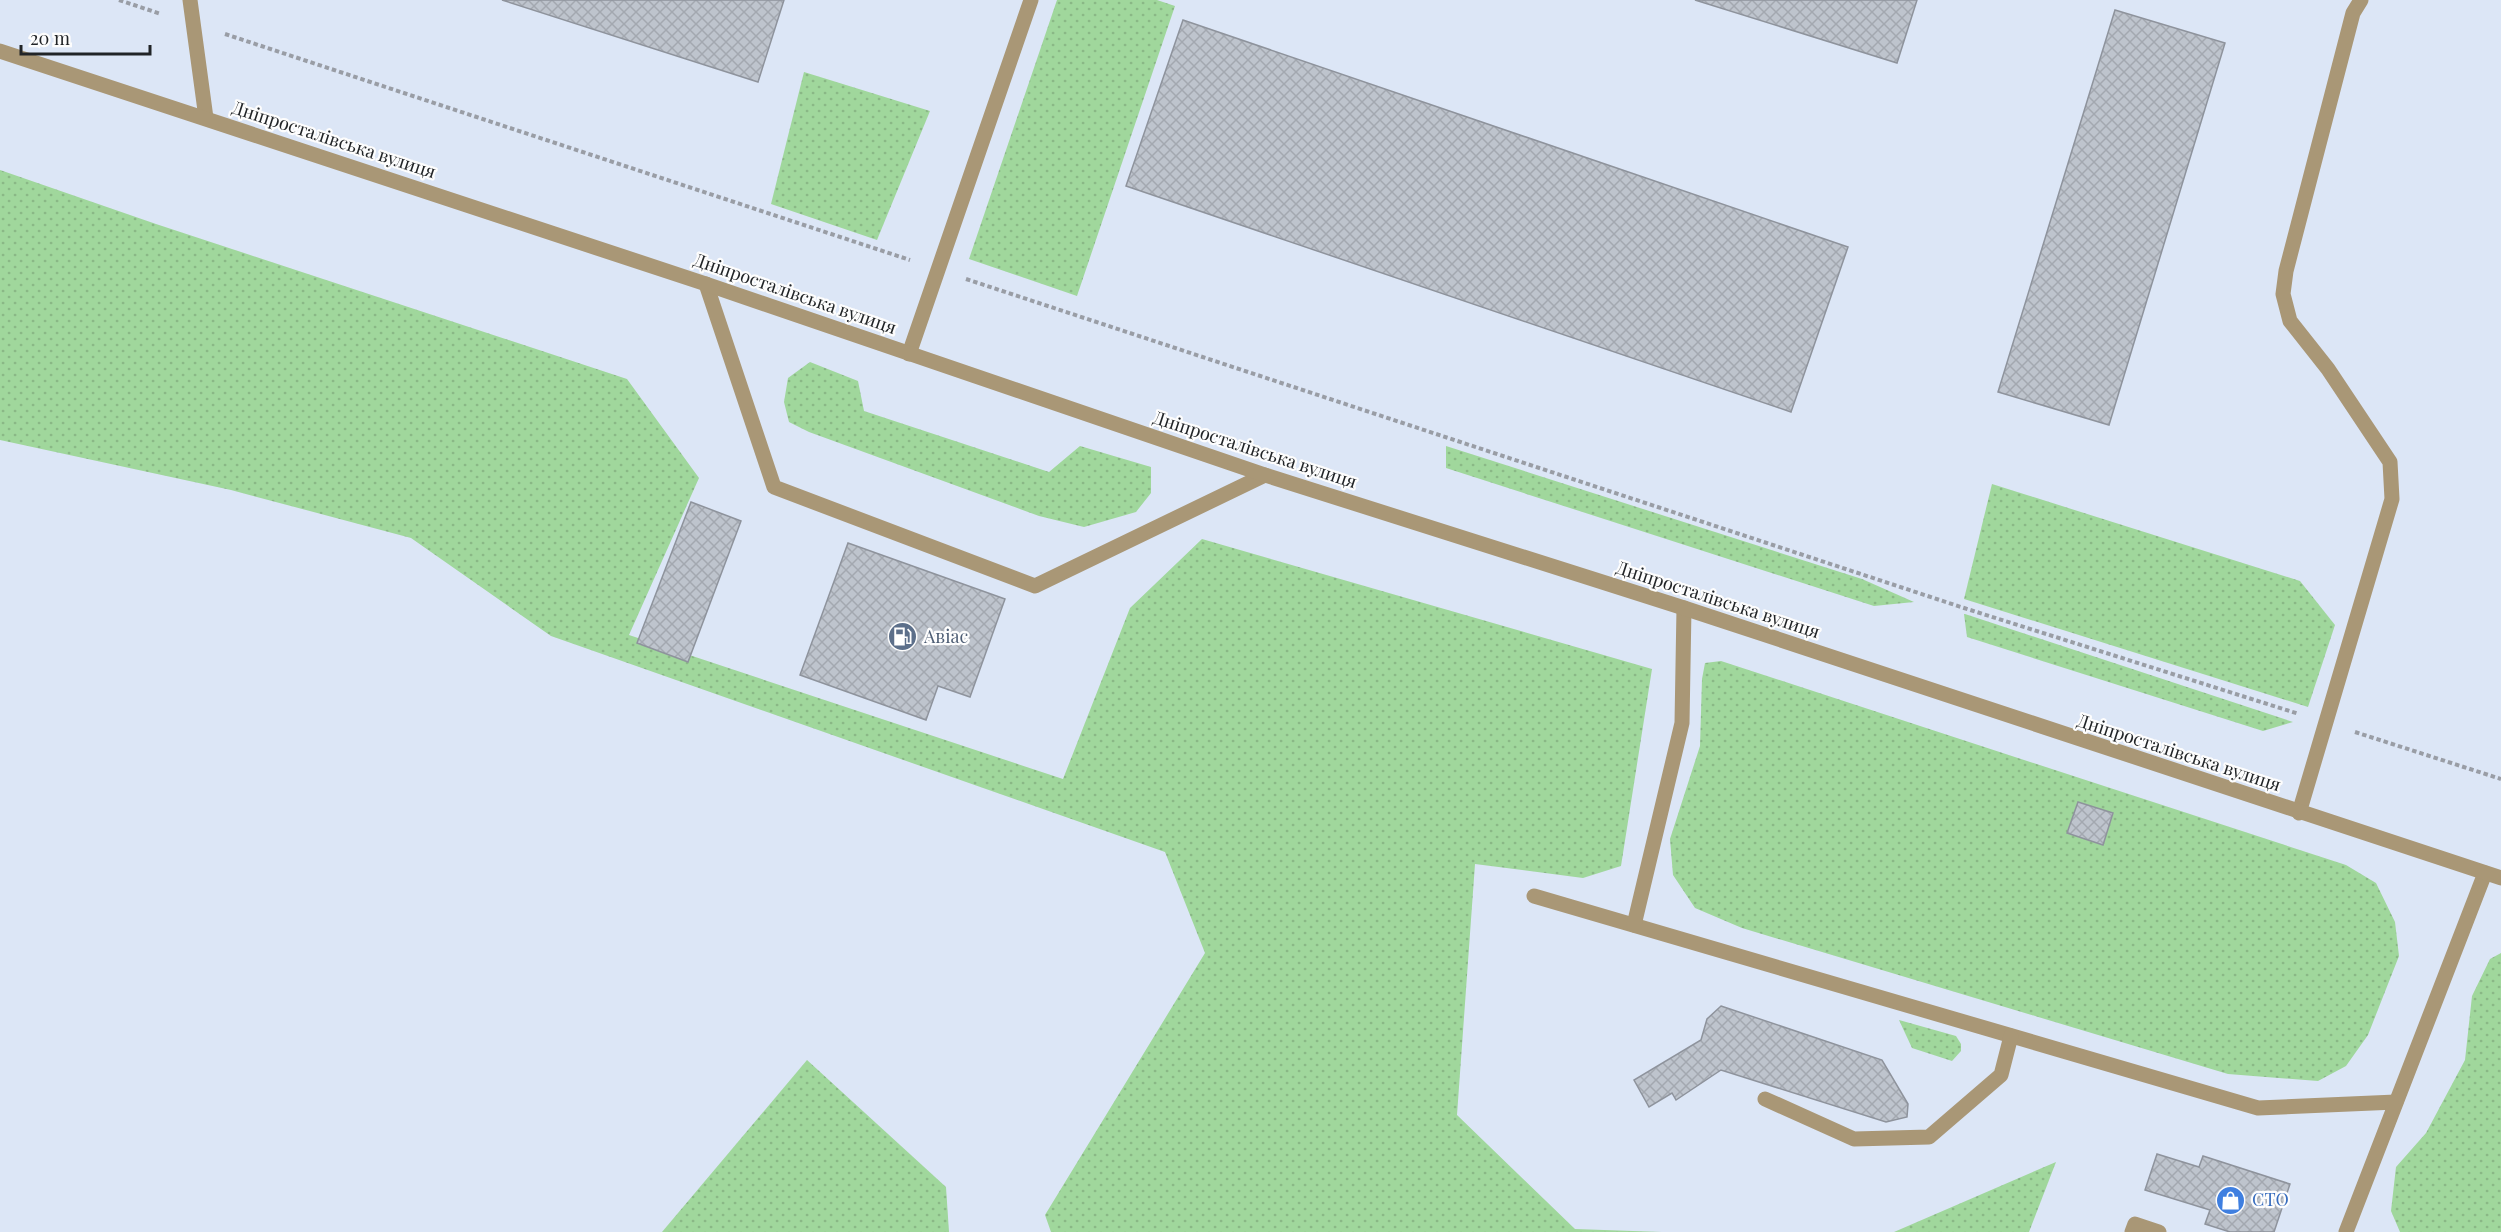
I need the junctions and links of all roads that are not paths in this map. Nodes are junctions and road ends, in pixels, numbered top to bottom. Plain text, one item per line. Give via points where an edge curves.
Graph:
1 (190, 0) edge
2 (1031, 0) edge
3 (2361, 0) edge
4 (0, 51) edge
5 (206, 118) junction
6 (706, 284) junction
7 (909, 354) junction
8 (1264, 475) junction
9 (1684, 609) junction
10 (2299, 813) junction
11 (2485, 873) junction
12 (2501, 878) edge
13 (1534, 896) dead end
14 (1634, 926) junction
15 (2011, 1036) junction
16 (1765, 1099) dead end
17 (2396, 1102) junction
18 (2132, 1232) edge
19 (2159, 1232) edge
20 (2346, 1232) edge

1 - 5 street
2 - 7 street
3 - 10 street via 2350,24 2283,294 2290,321 2328,369 2390,462 2392,499
4 - 5 street, Дніпросталівська вулиця
5 - 6 street, Дніпросталівська вулиця
6 - 7 street, Дніпросталівська вулиця
6 - 8 street via 774,487 1035,586
7 - 8 street, Дніпросталівська вулиця
8 - 9 street, Дніпросталівська вулиця
9 - 10 street, Дніпросталівська вулиця
9 - 14 street via 1682,723
10 - 11 street, Дніпросталівська вулиця
11 - 12 street, Дніпросталівська вулиця
11 - 17 street
13 - 14 street
14 - 15 street
15 - 16 street via 2001,1075 1929,1137 1854,1139
15 - 17 street via 2258,1108
17 - 20 street
18 - 19 street via 2135,1224

